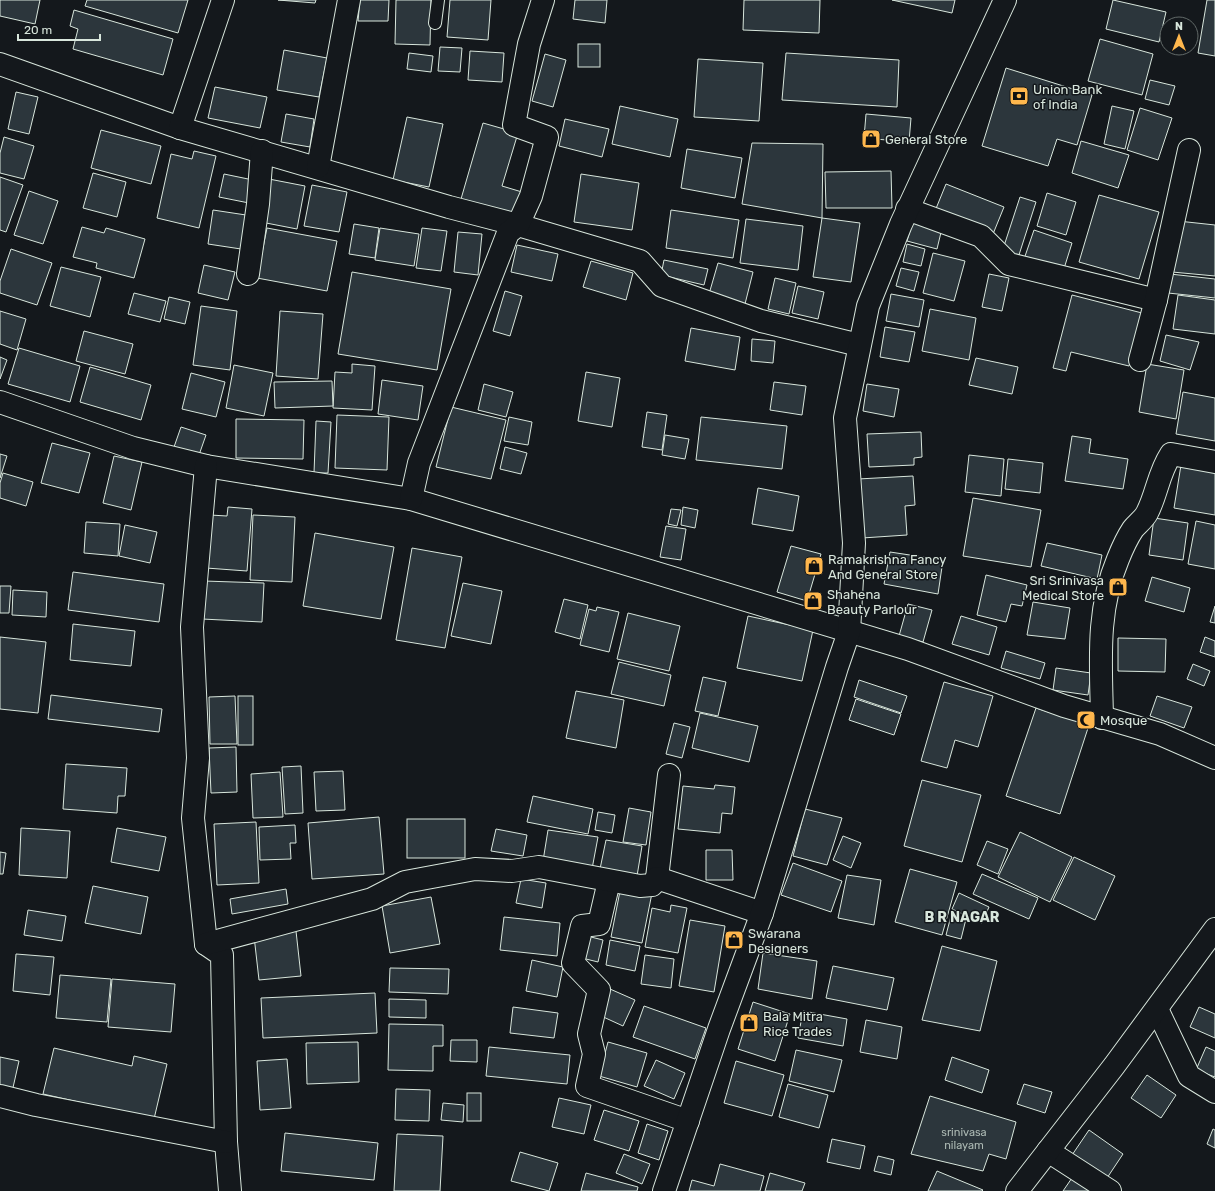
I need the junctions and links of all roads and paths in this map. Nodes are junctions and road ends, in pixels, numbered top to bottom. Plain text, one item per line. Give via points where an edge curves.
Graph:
1 (222, 0) edge
2 (349, 0) edge
3 (438, 0) edge
4 (543, 0) edge
5 (1004, 0) edge
6 (435, 23) dead end
7 (0, 64) edge
8 (180, 128) junction
9 (1189, 150) dead end
10 (262, 151) junction
11 (318, 167) junction
12 (907, 209) junction
13 (518, 225) junction
14 (248, 274) dead end
15 (1156, 300) junction
16 (859, 345) junction
17 (1140, 360) dead end
18 (0, 402) edge
19 (1215, 462) edge
20 (206, 466) junction
21 (411, 499) junction
22 (849, 632) junction
23 (1102, 718) junction
24 (1215, 758) edge
25 (669, 775) dead end
26 (657, 878) junction
27 (609, 881) junction
28 (762, 913) junction
29 (1215, 929) edge
30 (206, 944) junction
31 (1157, 1009) junction
32 (1215, 1092) edge
33 (0, 1096) edge
34 (688, 1121) junction
35 (226, 1142) junction
36 (1048, 1151) junction
37 (230, 1191) edge
38 (664, 1191) edge
39 (1017, 1191) edge
40 (1110, 1191) edge

1 - 8 street
2 - 11 street
3 - 6 lane
4 - 13 street via 529,44 514,125 547,138 531,196
5 - 12 street
7 - 8 street
8 - 10 street
9 - 15 street
10 - 11 street
10 - 14 street via 258,204
11 - 13 street via 449,208
12 - 15 street via 981,236 1009,264
12 - 16 street via 868,306
13 - 16 street via 640,261 662,286 761,321
13 - 21 street via 508,233 502,248 419,463
15 - 17 street
16 - 22 street via 845,418 854,543
18 - 20 street via 133,448
19 - 23 street via 1171,454 1163,466 1147,514 1134,529 1118,558 1108,586 1103,613
20 - 21 street
20 - 30 street via 192,627 198,758 193,818
21 - 22 street
22 - 23 street via 908,649
22 - 28 street
23 - 24 street via 1160,734
25 - 26 street
26 - 27 street via 652,885 640,886
26 - 28 street
27 - 30 street via 539,867 512,871 475,869 405,882 372,899
27 - 34 street via 599,924 582,926 573,963 599,990 589,1034 594,1054 587,1086
28 - 34 street
29 - 31 street
30 - 35 street via 222,955
31 - 32 street via 1189,1076
31 - 36 street
33 - 35 street
34 - 38 street
35 - 37 street
36 - 39 street
36 - 40 street

